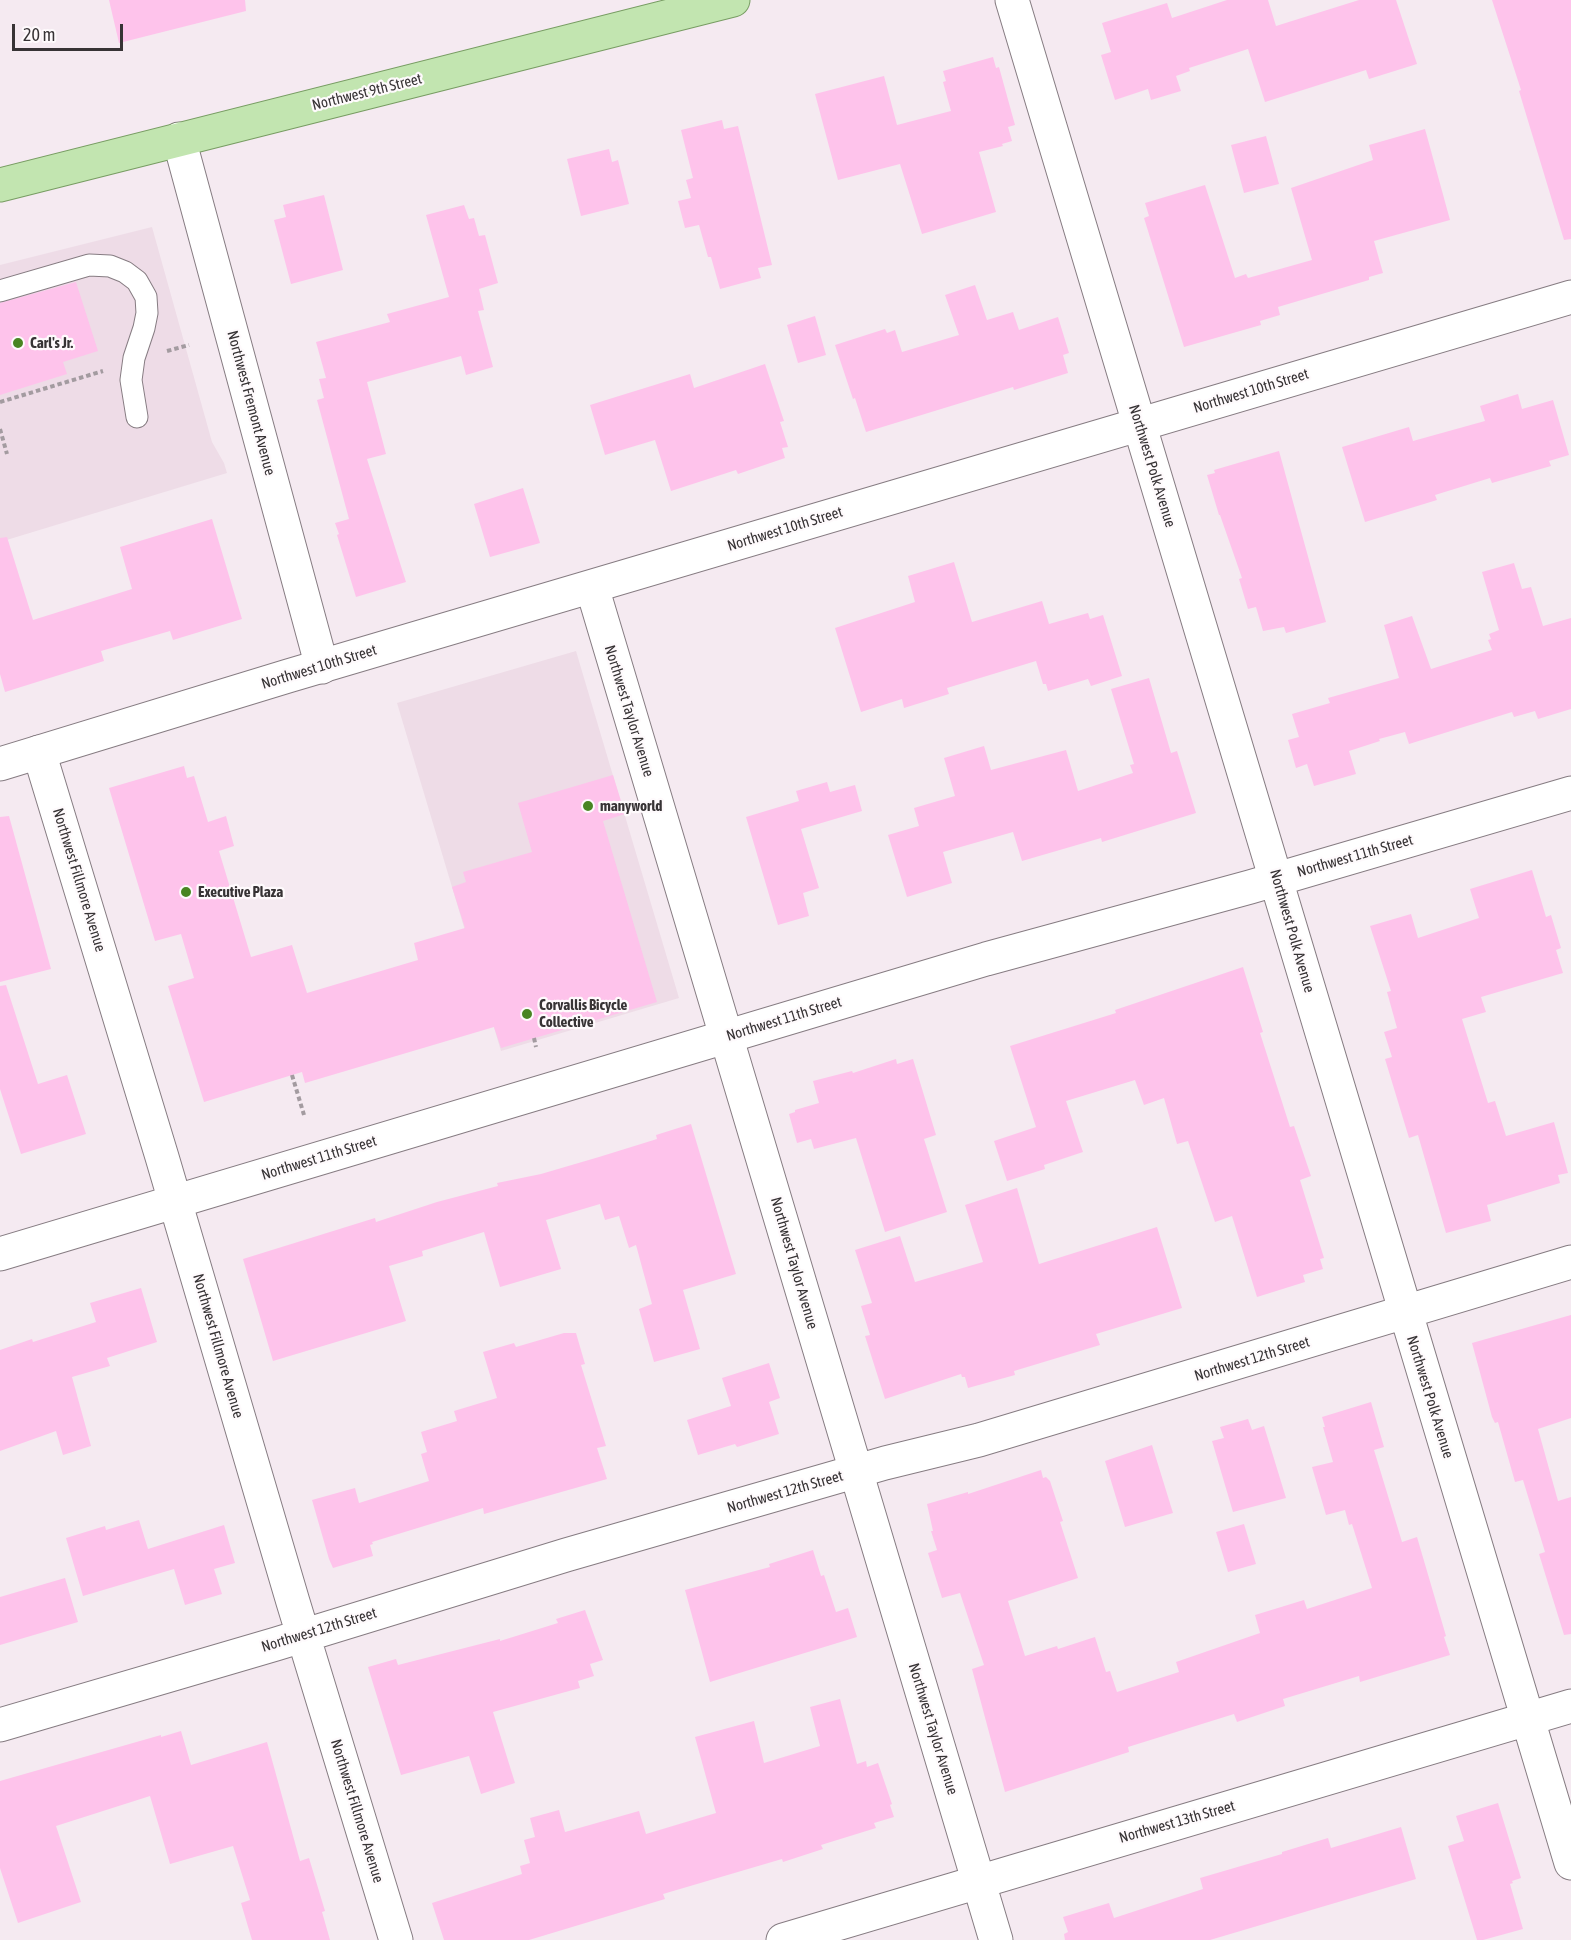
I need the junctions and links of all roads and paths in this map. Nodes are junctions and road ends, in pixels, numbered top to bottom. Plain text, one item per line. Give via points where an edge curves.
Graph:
1 (730, 0) edge
2 (1012, 0) edge
3 (179, 140) junction
4 (0, 185) edge
5 (0, 291) edge
6 (1571, 297) edge
7 (189, 345) dead end
8 (133, 362) junction
9 (0, 402) edge
10 (137, 417) dead end
11 (1139, 425) junction
12 (0, 429) edge
13 (7, 454) dead end
14 (592, 587) junction
15 (322, 667) junction
16 (39, 752) junction
17 (0, 764) edge
18 (1571, 793) edge
19 (1276, 879) junction
20 (727, 1036) junction
21 (534, 1038) dead end
22 (536, 1047) dead end
23 (292, 1075) dead end
24 (304, 1115) dead end
25 (176, 1201) junction
26 (0, 1254) edge
27 (1571, 1262) edge
28 (1405, 1313) junction
29 (856, 1472) junction
30 (303, 1635) junction
31 (1571, 1706) edge
32 (1527, 1719) junction
33 (0, 1725) edge
34 (1571, 1863) edge
35 (978, 1881) junction
36 (396, 1940) edge
37 (783, 1940) edge
38 (996, 1940) edge

1 - 3 main road, Northwest 9th Street
2 - 11 street, Northwest Polk Avenue
3 - 4 main road, Northwest 9th Street
3 - 15 street, Northwest Fremont Avenue
5 - 8 lane via 88,265 110,266 124,272 137,281 146,297 146,321
6 - 11 street, Northwest 10th Street
7 - 8 path
8 - 9 path
8 - 10 lane via 130,381
11 - 14 street, Northwest 10th Street
11 - 19 street, Northwest Polk Avenue
12 - 13 path
14 - 15 street, Northwest 10th Street
14 - 20 street, Northwest Taylor Avenue
15 - 16 street, Northwest 10th Street
16 - 17 street, Northwest 10th Street
16 - 25 street, Northwest Fillmore Avenue
18 - 19 street, Northwest 11th Street
19 - 20 street, Northwest 11th Street
19 - 28 street, Northwest Polk Avenue
20 - 25 street, Northwest 11th Street
20 - 29 street, Northwest Taylor Avenue
21 - 22 path
23 - 24 path
25 - 26 street, Northwest 11th Street
25 - 30 street, Northwest Fillmore Avenue
27 - 28 street, Northwest 12th Street
28 - 29 street, Northwest 12th Street via 979,1440
28 - 32 street, Northwest Polk Avenue
29 - 30 street, Northwest 12th Street
29 - 35 street, Northwest Taylor Avenue
30 - 33 street, Northwest 12th Street
30 - 36 street, Northwest Fillmore Avenue
31 - 32 street, Northwest 13th Street
32 - 34 street, Northwest Polk Avenue
32 - 35 street, Northwest 13th Street
35 - 37 street, Northwest 13th Street
35 - 38 street, Northwest Taylor Avenue

